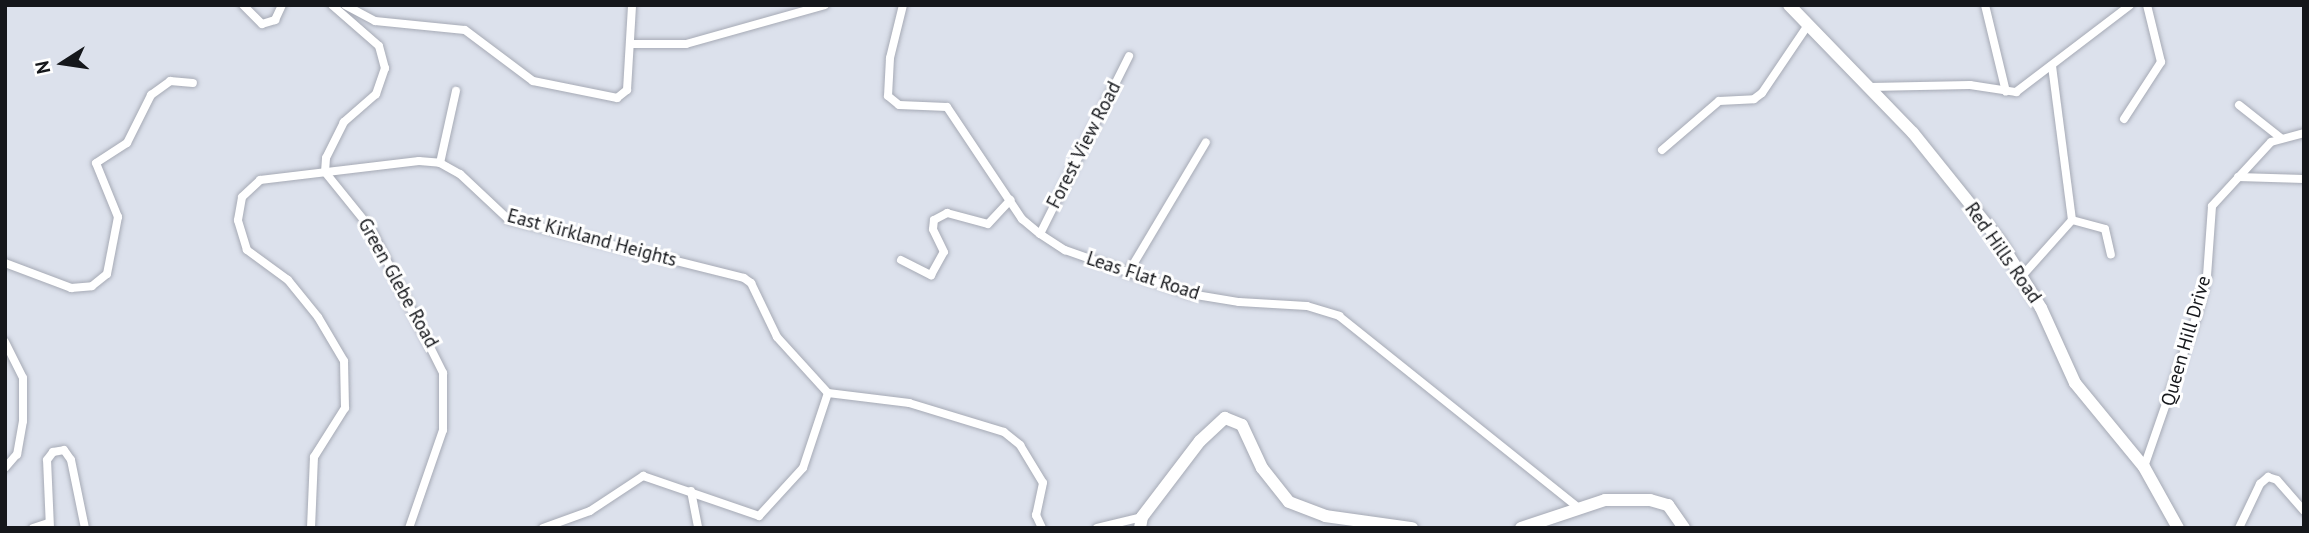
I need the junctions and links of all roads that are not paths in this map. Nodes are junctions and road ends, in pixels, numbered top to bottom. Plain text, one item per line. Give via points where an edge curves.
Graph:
1 (243, 5) edge
2 (282, 5) edge
3 (332, 5) edge
4 (345, 5) edge
5 (632, 5) edge
6 (825, 5) edge
7 (903, 5) edge
8 (1789, 5) edge
9 (1985, 5) edge
10 (2130, 5) edge
11 (2147, 5) edge
12 (1808, 25) junction
13 (632, 44) junction
14 (1129, 56) dead end
15 (2052, 66) junction
16 (193, 83) dead end
17 (1870, 87) junction
18 (456, 91) dead end
19 (2006, 92) junction
20 (2239, 105) dead end
21 (2124, 119) dead end
22 (2304, 133) edge
23 (2281, 138) junction
24 (1206, 142) dead end
25 (1662, 150) dead end
26 (439, 163) junction
27 (325, 172) junction
28 (2238, 177) junction
29 (2304, 179) edge
30 (1010, 200) junction
31 (2073, 220) junction
32 (1040, 234) junction
33 (2111, 254) dead end
34 (901, 260) dead end
35 (5, 263) edge
36 (1128, 273) junction
37 (2022, 276) junction
38 (5, 342) edge
39 (828, 393) junction
40 (2144, 467) junction
41 (5, 468) edge
42 (691, 491) junction
43 (1579, 508) junction
44 (2304, 511) edge
45 (1141, 522) edge
46 (49, 525) edge
47 (33, 528) edge
48 (85, 528) edge
49 (311, 528) edge
50 (410, 528) edge
51 (543, 528) edge
52 (698, 528) edge
53 (1042, 528) edge
54 (1097, 528) edge
55 (1412, 528) edge
56 (1521, 528) edge
57 (1684, 528) edge
58 (2178, 528) edge
59 (2239, 528) edge

1 - 2 street via 262,24 269,24
3 - 27 street via 379,46 385,68 376,94 344,122 326,158
4 - 13 street via 375,22 466,30 533,81 617,98 627,90
5 - 13 street
6 - 13 street via 686,44
7 - 30 street, Leas Flat Road via 890,58 888,96 899,105 947,107
8 - 12 main road, Red Hills Road
9 - 19 street
10 - 15 street
11 - 21 street via 2161,62
12 - 17 main road, Red Hills Road
12 - 25 street via 1762,93 1754,99 1719,101
14 - 32 street, Forest View Road
15 - 19 street via 2016,92
15 - 31 street
16 - 35 street via 170,81 151,95 127,144 96,163 118,217 107,274 92,286 71,288
17 - 19 street via 1958,85
17 - 37 main road, Red Hills Road via 1948,176
18 - 26 street
20 - 23 street
22 - 23 street, Queen Hill Drive
23 - 28 street, Queen Hill Drive via 2255,156
24 - 36 street
26 - 27 street via 419,161
26 - 39 street, East Kirkland Heights via 460,174 509,219 744,278 751,283 778,337
27 - 49 street via 260,180 242,197 238,220 247,250 288,280 318,317 344,361 345,408 314,457
27 - 50 street, Green Glebe Road via 371,229 443,373 443,429
28 - 29 street
28 - 40 street, Queen Hill Drive via 2212,206 2207,276
30 - 32 street, Leas Flat Road via 1022,219
30 - 34 street via 988,223 947,213 934,219 933,229 944,252 930,275
31 - 33 street via 2105,229
31 - 37 street
32 - 36 street, Leas Flat Road via 1065,250
36 - 43 street, Leas Flat Road via 1190,294 1239,303 1307,306 1339,316
37 - 40 main road, Red Hills Road via 2075,383
38 - 41 street via 23,378 17,454
39 - 42 street via 803,468 768,510 753,516
39 - 53 street via 909,403 1004,432 1020,445 1043,484 1036,515
40 - 58 main road, Red Hills Road
42 - 51 street via 643,476 590,511
42 - 52 street
43 - 56 main road
43 - 57 main road via 1605,500 1658,501 1679,517
44 - 59 street via 2277,480 2268,477
45 - 54 street
45 - 55 main road via 1200,441 1225,418 1242,425 1268,477 1289,502 1325,516
46 - 47 street
46 - 48 street via 47,460 53,452 64,450 71,460

